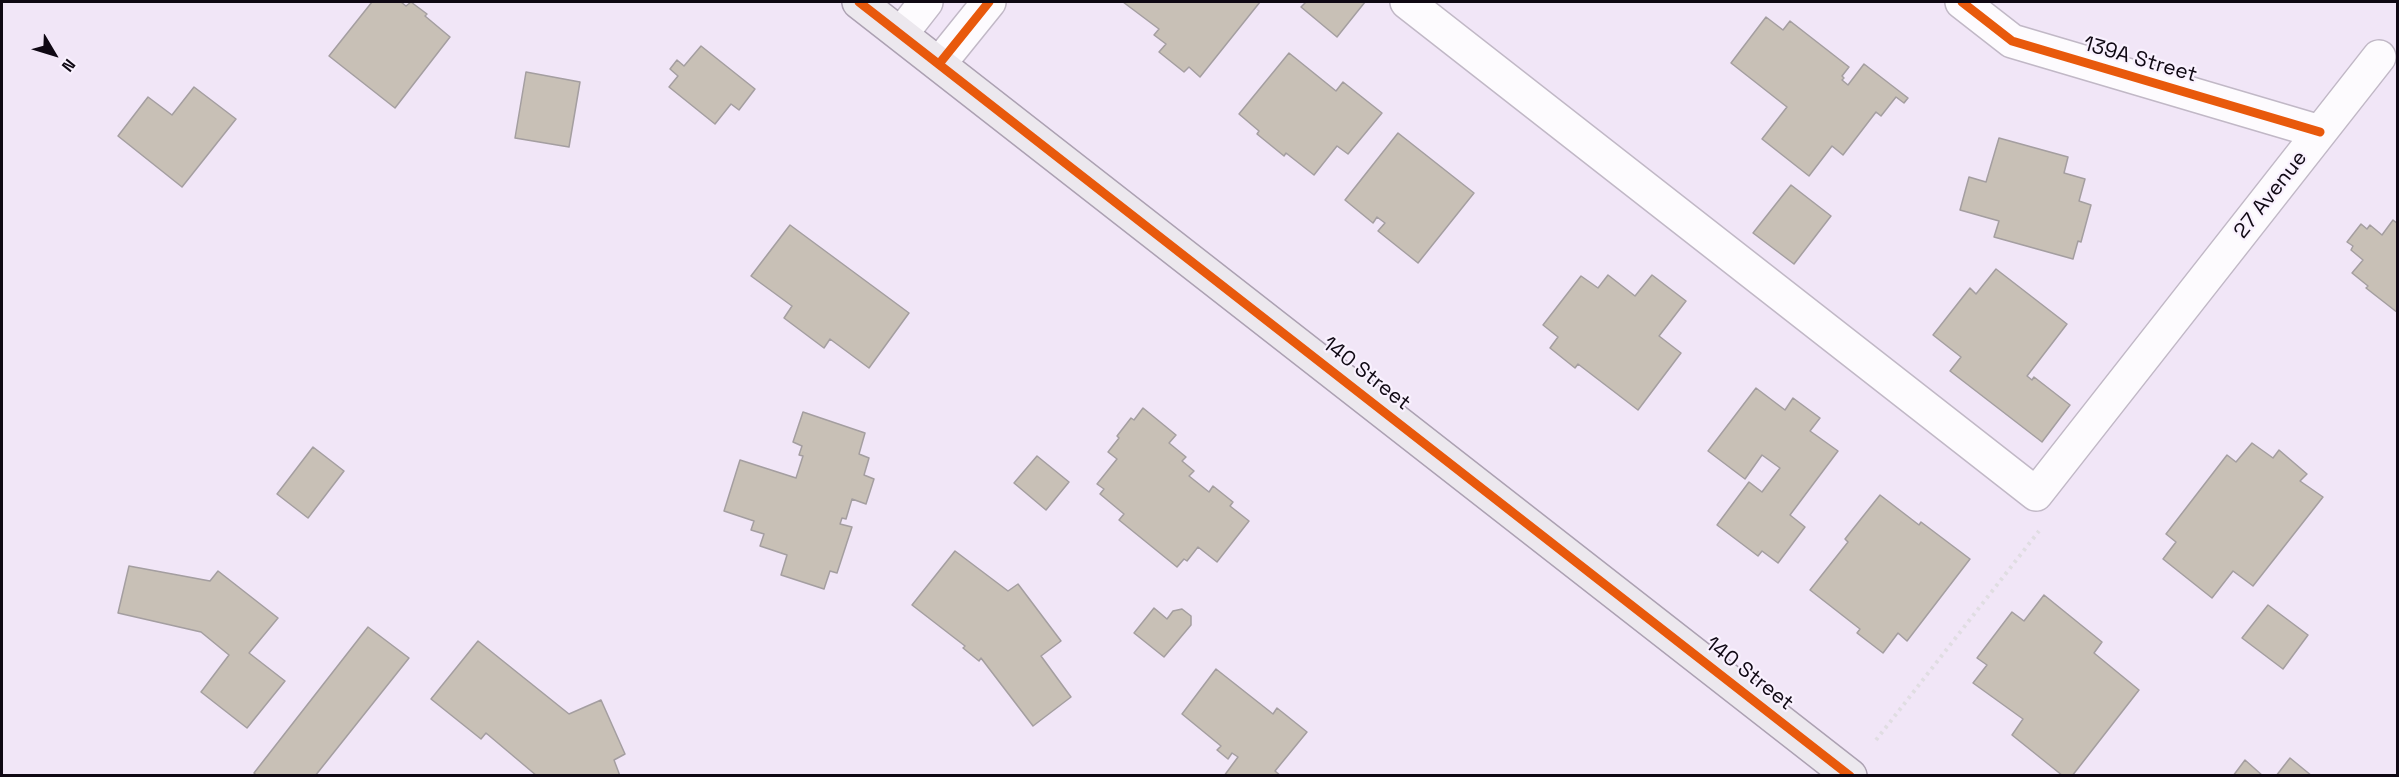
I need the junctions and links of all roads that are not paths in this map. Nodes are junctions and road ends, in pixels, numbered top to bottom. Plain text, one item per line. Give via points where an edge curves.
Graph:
1 (859, 2) edge
2 (926, 2) edge
3 (989, 2) edge
4 (1407, 2) edge
5 (1962, 2) edge
6 (901, 34) junction
7 (2379, 57) dead end
8 (939, 64) junction
9 (2320, 132) junction
10 (1850, 776) edge

1 - 6 main road, 140 Street
2 - 6 street
3 - 8 street
4 - 9 street, 27 Avenue via 2036,494
5 - 9 street, 139A Street via 2012,41
6 - 8 main road, 140 Street
7 - 9 street, 27 Avenue
8 - 10 main road, 140 Street

